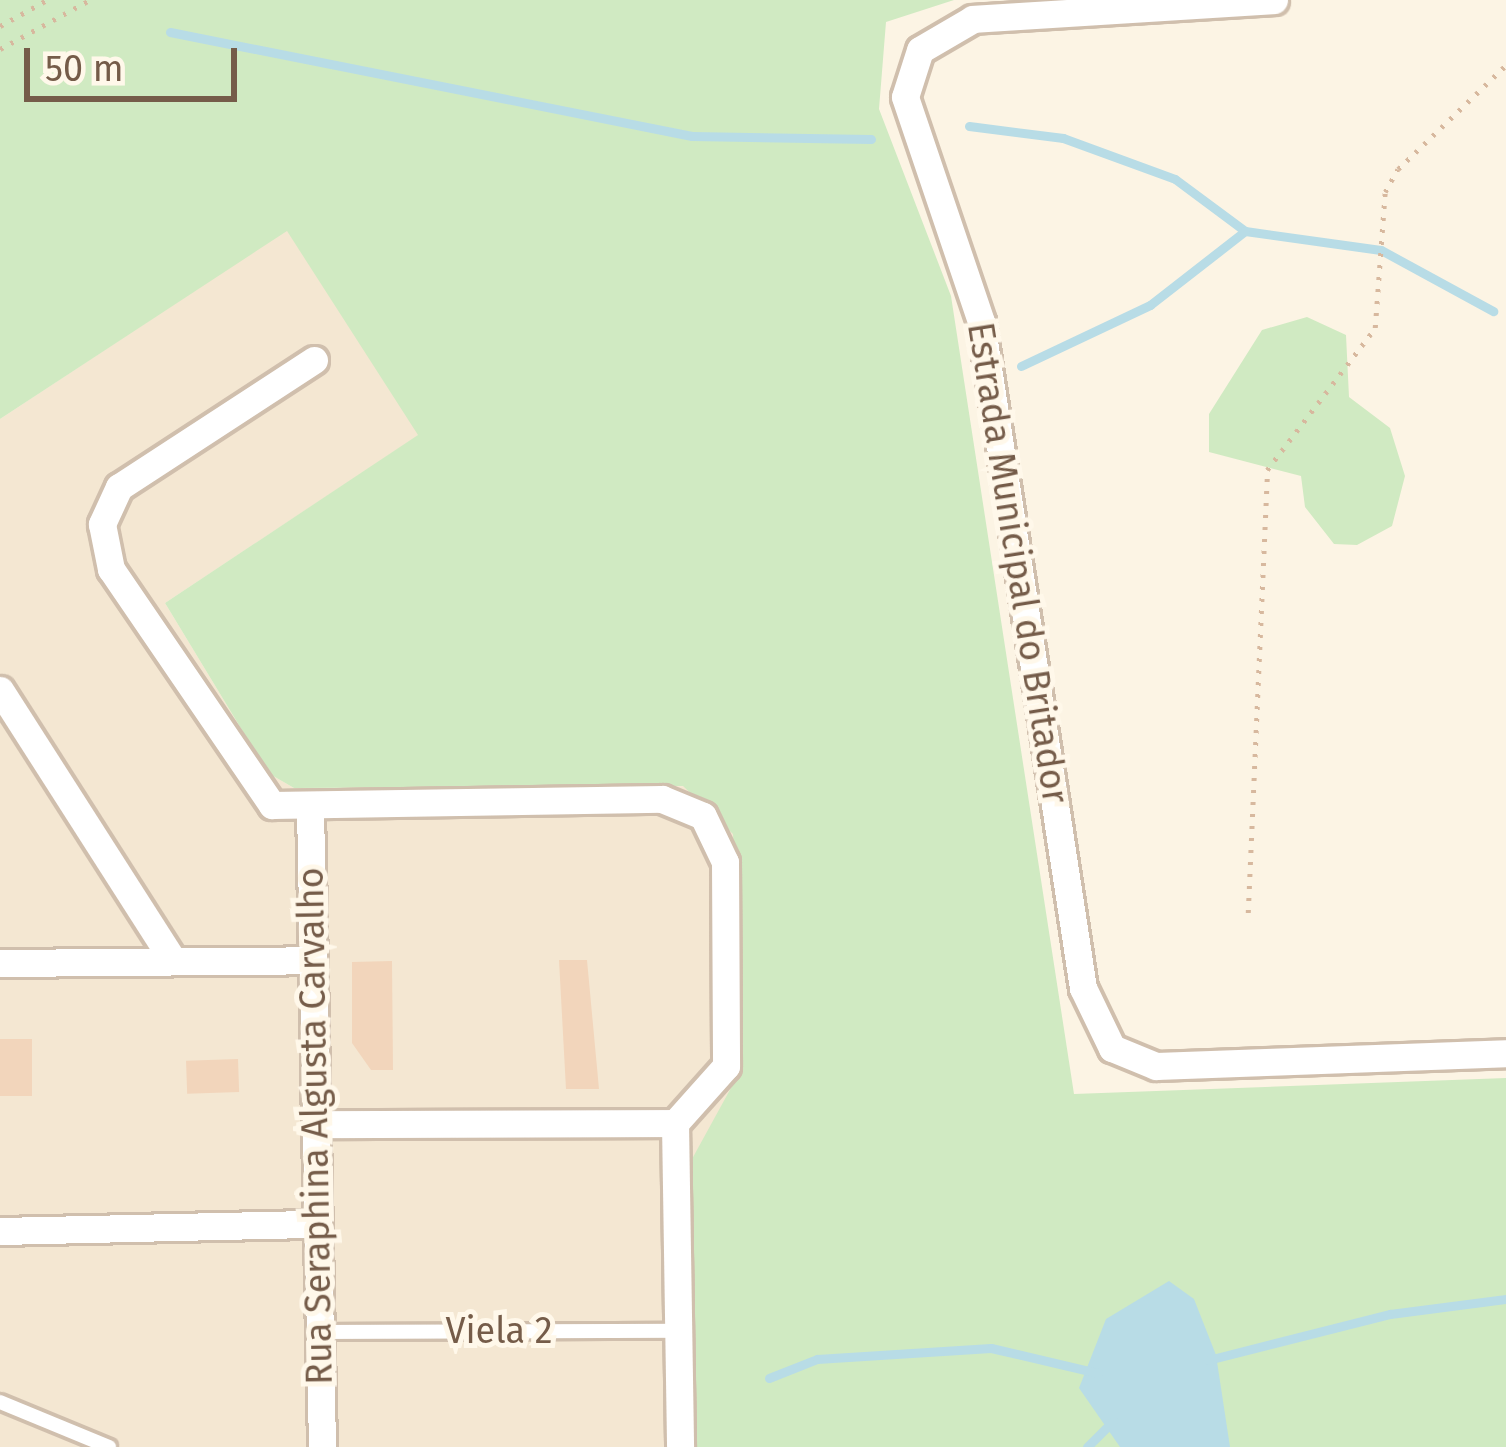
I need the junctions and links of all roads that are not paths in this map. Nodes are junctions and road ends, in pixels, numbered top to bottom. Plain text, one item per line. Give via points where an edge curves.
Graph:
1 (1274, 0) edge
2 (314, 360) dead end
3 (0, 690) edge
4 (310, 806) junction
5 (172, 959) junction
6 (313, 960) junction
7 (0, 963) edge
8 (1506, 1053) edge
9 (675, 1123) junction
10 (316, 1124) junction
11 (317, 1224) junction
12 (0, 1231) edge
13 (678, 1331) junction
14 (320, 1332) junction
15 (0, 1402) edge
16 (109, 1447) edge
17 (322, 1447) edge
18 (680, 1447) edge

1 - 8 street, Estrada Municipal do Britador via 973,19 920,50 905,97 981,322 1083,988 1112,1048 1156,1066
2 - 4 street via 119,487 102,524 111,569 259,794
3 - 5 street
4 - 6 street, Rua Seraphina Algusta Carvalho
4 - 9 street via 662,799 703,816 725,862 726,1066
5 - 6 street
5 - 7 street
6 - 10 street, Rua Seraphina Algusta Carvalho
9 - 10 street
9 - 13 street
10 - 11 street, Rua Seraphina Algusta Carvalho
11 - 12 street
11 - 14 street, Rua Seraphina Algusta Carvalho
13 - 14 lane, Viela 2
13 - 18 street
14 - 17 street, Rua Seraphina Algusta Carvalho
15 - 16 lane

